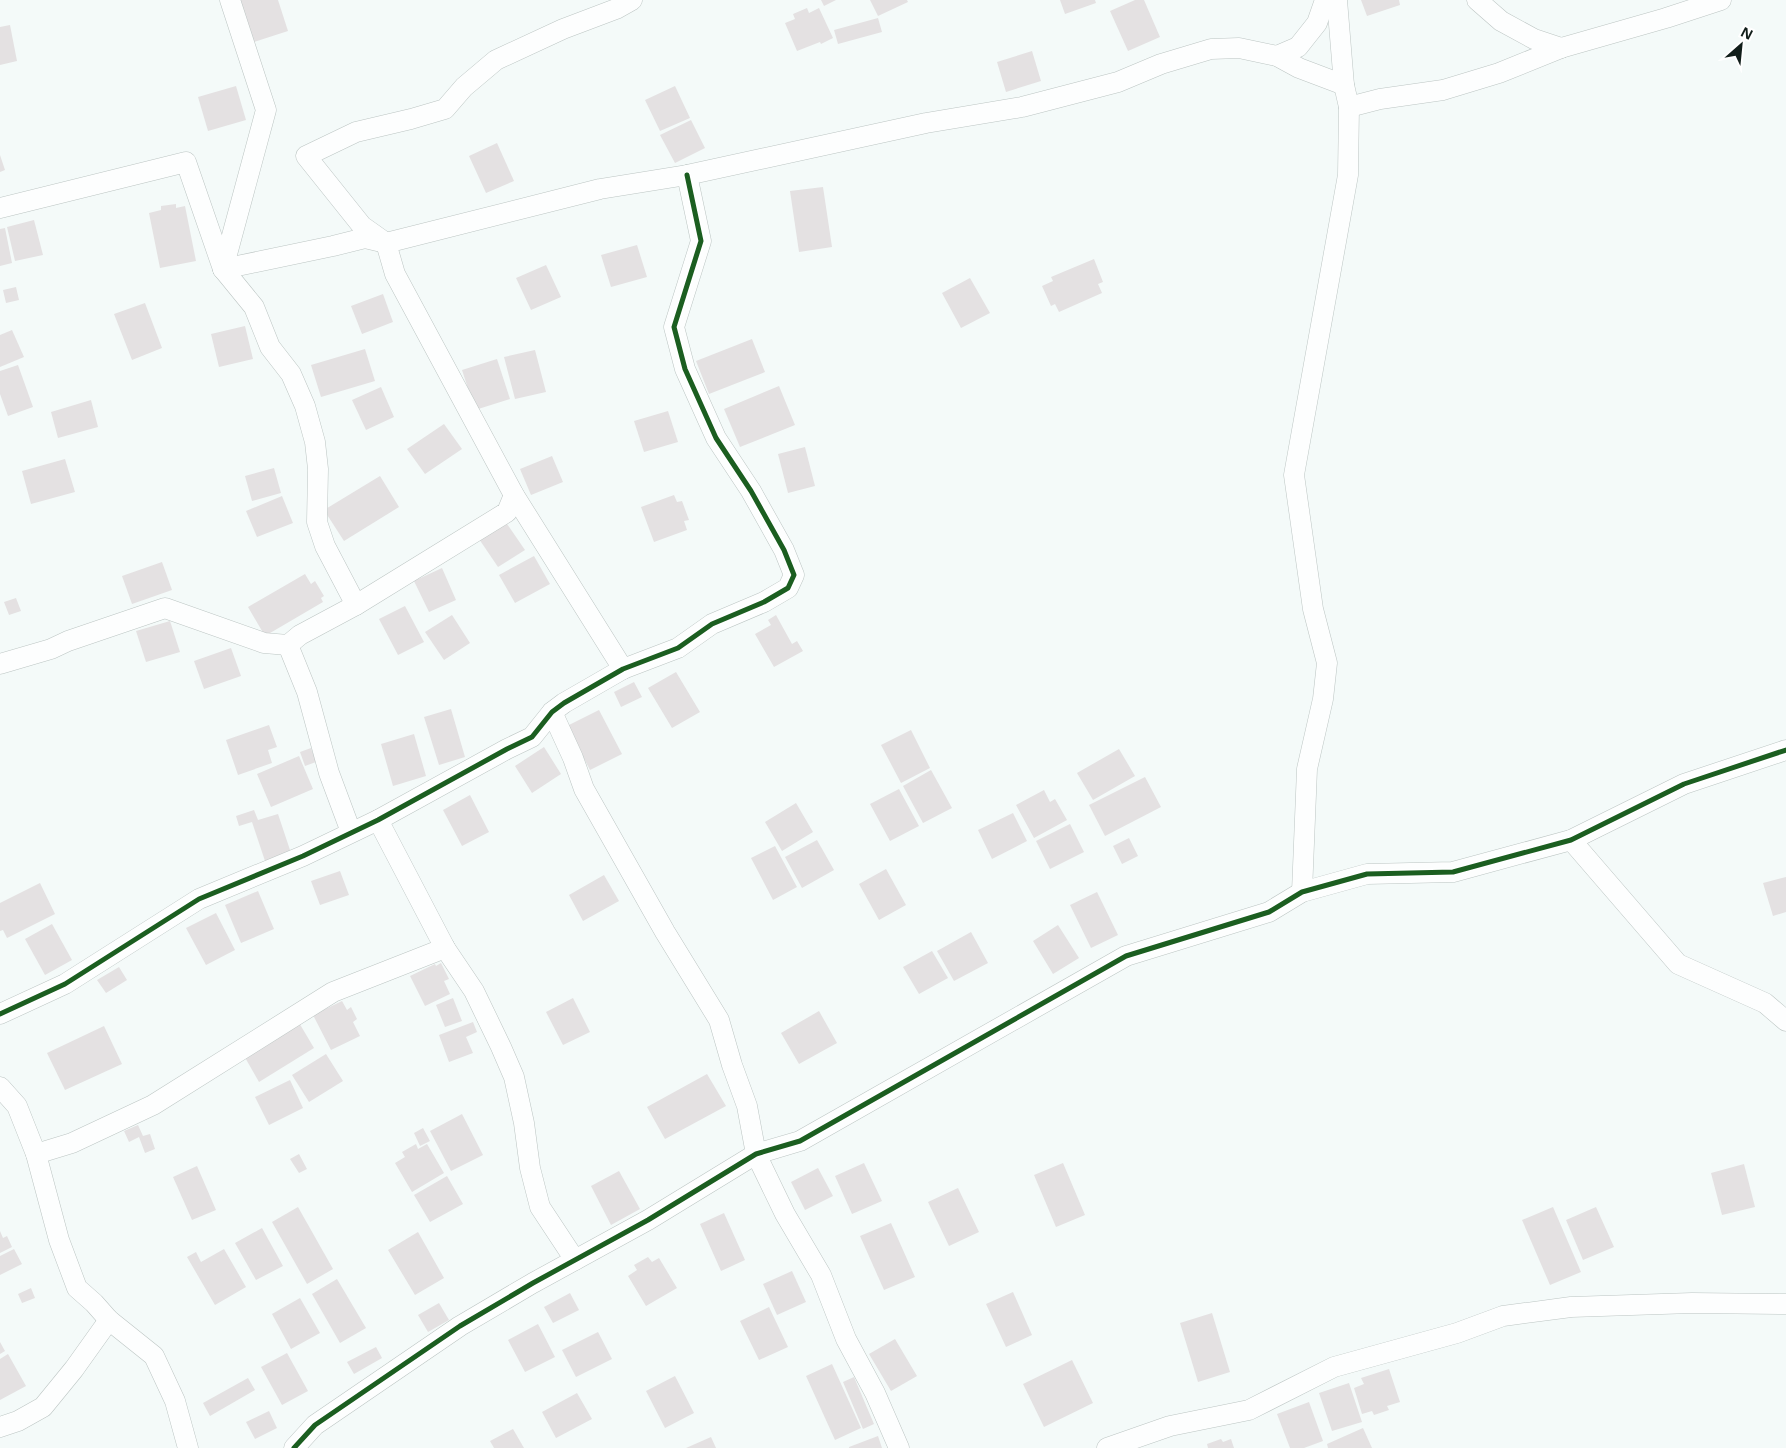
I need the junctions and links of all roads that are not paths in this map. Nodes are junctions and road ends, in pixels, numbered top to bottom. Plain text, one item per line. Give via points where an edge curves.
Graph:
1 (230, 0) edge
2 (632, 0) edge
3 (1325, 0) edge
4 (1337, 0) edge
5 (1476, 0) edge
6 (1721, 0) edge
7 (1561, 48) junction
8 (1278, 56) junction
9 (1344, 85) junction
10 (1349, 107) junction
11 (687, 175) junction
12 (0, 208) edge
13 (386, 243) junction
14 (223, 269) junction
15 (514, 495) junction
16 (356, 605) junction
17 (288, 645) junction
18 (0, 664) edge
19 (622, 669) junction
20 (552, 712) junction
21 (1786, 750) edge
22 (378, 820) junction
23 (351, 832) junction
24 (1571, 840) junction
25 (1302, 892) junction
26 (445, 948) junction
27 (0, 1014) edge
28 (1786, 1021) edge
29 (0, 1087) edge
30 (36, 1154) junction
31 (756, 1154) junction
32 (575, 1260) junction
33 (1786, 1304) edge
34 (109, 1320) junction
35 (0, 1427) edge
36 (188, 1448) edge
37 (294, 1448) edge
38 (899, 1448) edge
39 (1107, 1448) edge

1 - 14 street via 266,110
2 - 13 street via 496,60 464,87 445,109 356,132 306,156 362,226
3 - 8 street via 1317,23 1298,47
4 - 9 street
5 - 7 street via 1501,21 1534,39
6 - 7 street
7 - 10 street via 1499,73 1443,90
8 - 9 street via 1299,68
8 - 11 street via 1239,48 1210,49 1118,82 1022,107 926,123
9 - 10 street
10 - 25 street via 1348,175 1294,475 1313,609 1327,663 1323,699 1307,769
11 - 13 street via 600,189
11 - 19 street via 702,241 674,327 686,369 716,438 751,491 794,575 788,588 764,602 712,624 678,648
12 - 14 street via 186,162
13 - 14 street via 365,238
13 - 15 street via 395,274
14 - 16 street via 254,307 270,348 291,374 305,406 315,442 318,469 317,522 325,546
15 - 16 street via 507,512
15 - 19 street
16 - 17 street via 300,635
17 - 18 street via 264,643 165,608
17 - 23 street via 307,692 329,773
19 - 20 street
20 - 22 street via 532,737
20 - 31 street via 584,789 719,1020 747,1106
21 - 24 street via 1684,784
22 - 23 street
22 - 26 street
23 - 27 street via 303,856 199,899 65,984
24 - 25 street via 1452,872 1367,874
24 - 28 street via 1678,964 1765,1003
25 - 31 street via 1269,912 1126,956 800,1141
26 - 30 street via 333,992 152,1105 72,1143
26 - 32 street via 474,991 514,1077 540,1207
29 - 30 street via 17,1106
30 - 34 street via 59,1240 77,1288
31 - 32 street
31 - 38 street via 785,1214 821,1275 846,1339
32 - 37 street via 460,1326 315,1425
33 - 39 street via 1571,1307 1503,1316 1457,1333 1334,1367 1249,1410 1170,1426
34 - 35 street via 43,1407
34 - 36 street via 154,1356 175,1401

